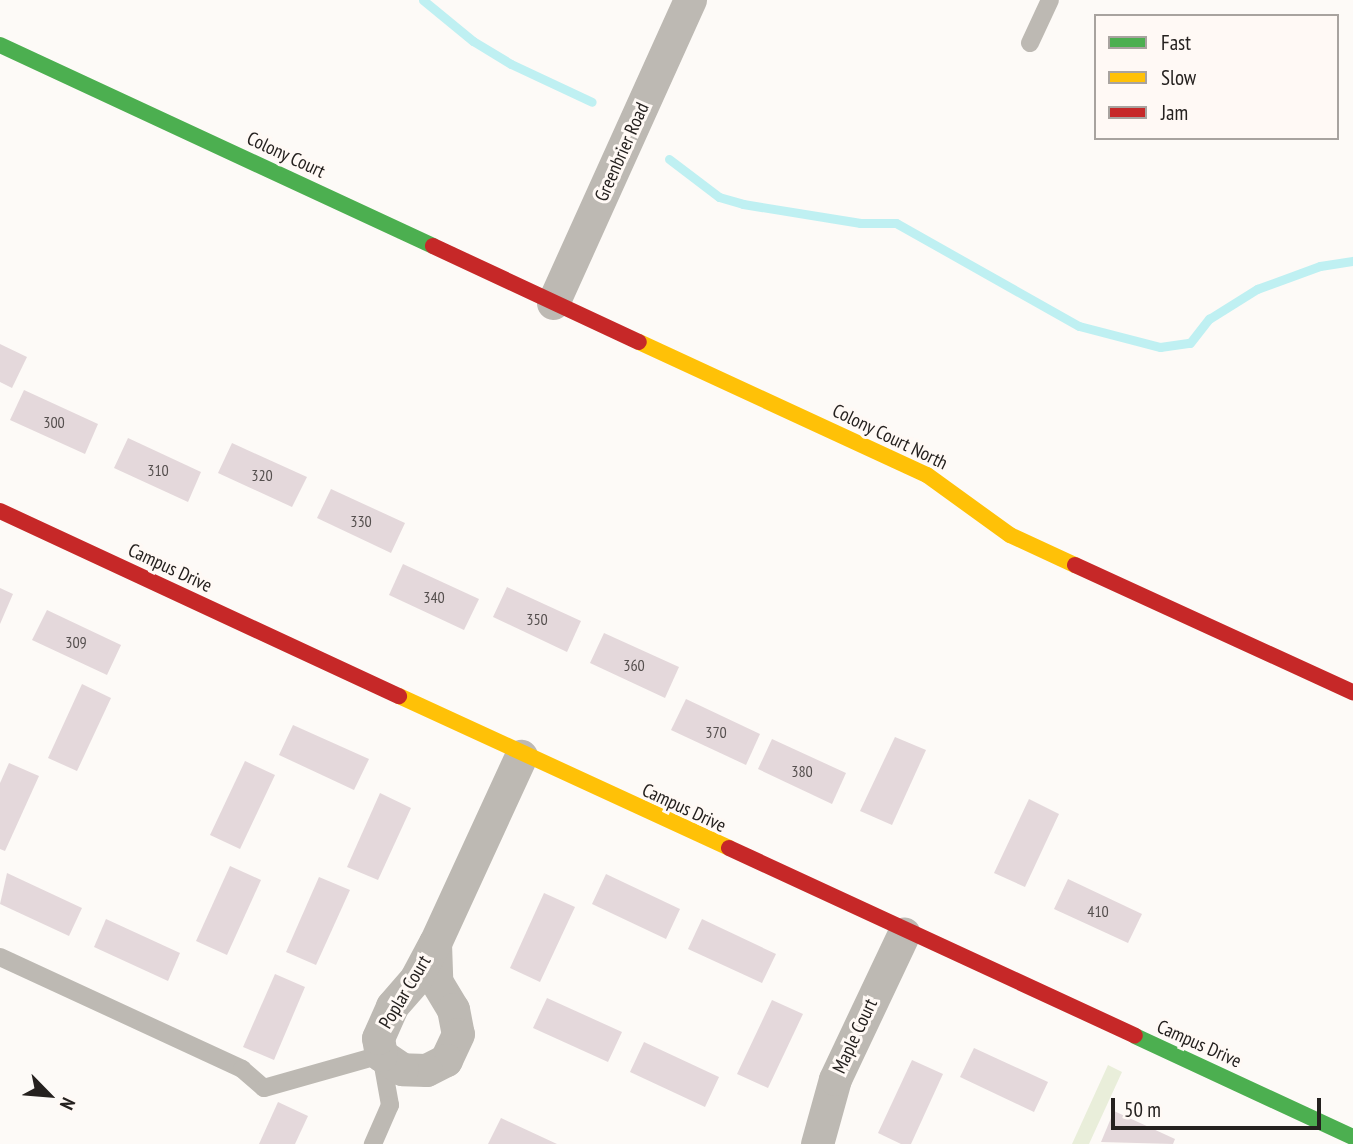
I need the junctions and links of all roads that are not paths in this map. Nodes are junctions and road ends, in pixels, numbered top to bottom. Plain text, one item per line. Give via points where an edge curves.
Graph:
1 (691, 0) edge
2 (1050, 0) edge
3 (1030, 43) dead end
4 (0, 45) edge
5 (554, 303) junction
6 (0, 511) edge
7 (1353, 692) edge
8 (521, 756) junction
9 (904, 933) junction
10 (435, 943) junction
11 (0, 957) edge
12 (381, 1055) junction
13 (1353, 1137) edge
14 (373, 1144) edge
15 (817, 1144) edge

1 - 5 street, Greenbrier Road
2 - 3 lane
4 - 5 street, Colony Court
5 - 7 street, Colony Court North via 927,475 1010,535
6 - 8 street, Campus Drive
8 - 9 street, Campus Drive
8 - 10 street, Poplar Court
9 - 13 street, Campus Drive
9 - 15 street, Maple Court via 835,1079
10 - 12 street, Poplar Court via 416,978 392,1006 378,1038
10 - 12 street, Poplar Court via 436,981 453,1009 458,1034 446,1060 426,1070 402,1069
11 - 12 lane via 242,1069 264,1088
12 - 14 lane via 390,1105

